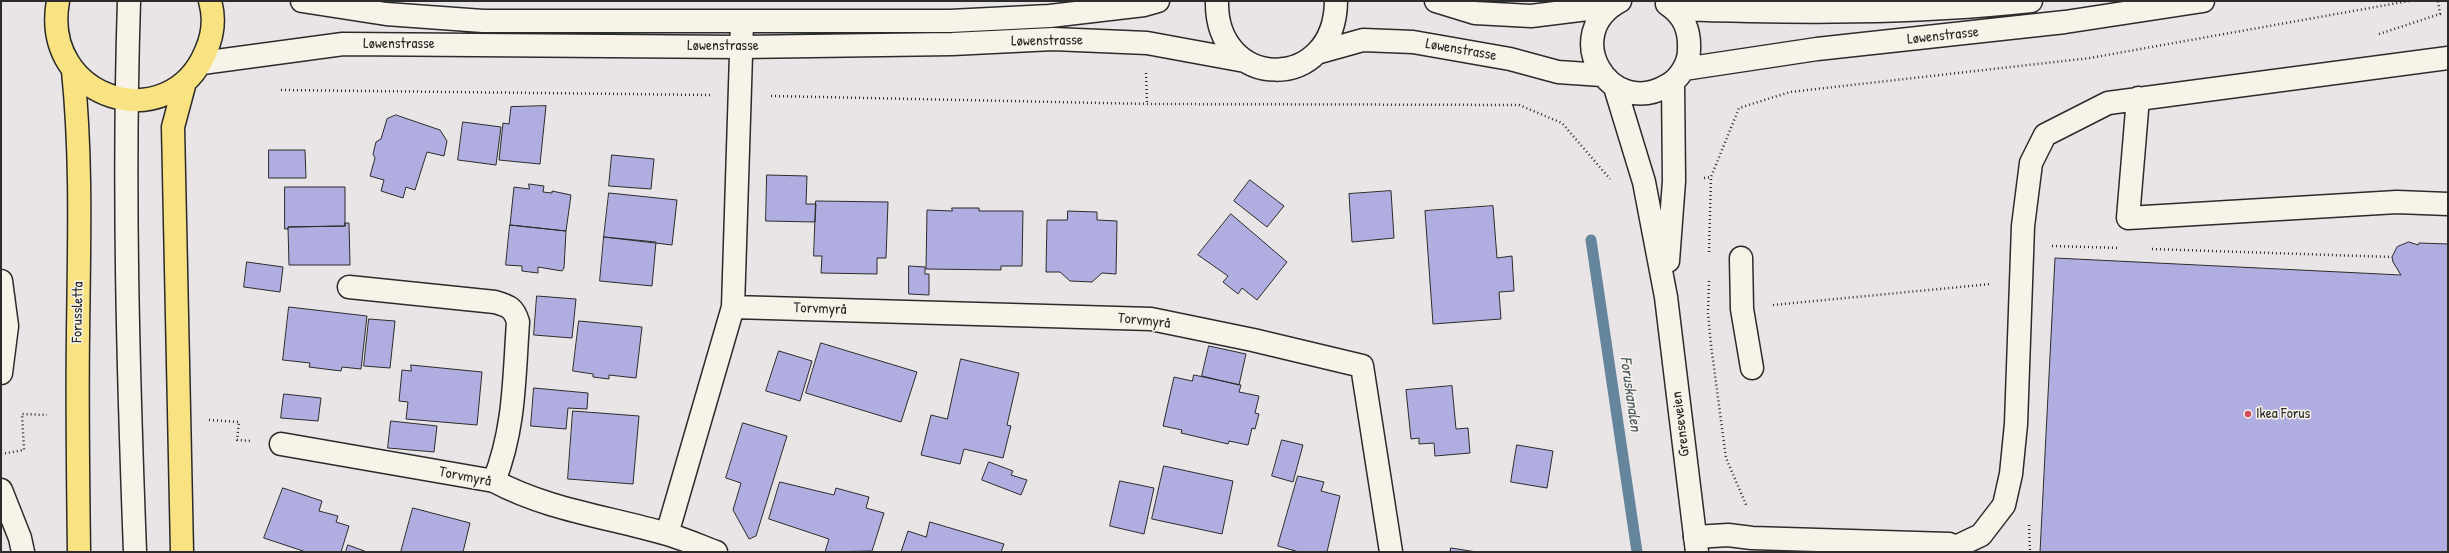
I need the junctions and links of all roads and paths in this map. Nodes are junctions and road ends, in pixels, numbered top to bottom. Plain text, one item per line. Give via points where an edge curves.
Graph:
1 (58, 1) edge
2 (129, 1) edge
3 (210, 1) edge
4 (302, 1) edge
5 (1158, 1) edge
6 (1217, 1) edge
7 (1336, 1) edge
8 (1436, 1) edge
9 (2030, 1) edge
10 (2203, 1) edge
11 (2409, 1) edge
12 (2438, 1) edge
13 (1616, 3) edge
14 (1669, 5) edge
15 (742, 23) junction
16 (741, 47) junction
17 (1320, 52) junction
18 (2448, 58) edge
19 (1245, 61) junction
20 (202, 63) junction
21 (2377, 67) junction
22 (73, 71) junction
23 (1146, 72) dead end
24 (1679, 76) junction
25 (1608, 81) junction
26 (185, 82) junction
27 (281, 90) dead end
28 (739, 96) junction
29 (2138, 98) junction
30 (126, 100) junction
31 (1147, 103) junction
32 (1711, 177) dead end
33 (1612, 182) dead end
34 (2448, 204) edge
35 (2046, 246) dead end
36 (2122, 248) dead end
37 (2146, 249) dead end
38 (2392, 257) dead end
39 (1741, 258) dead end
40 (1, 281) edge
41 (2023, 281) junction
42 (349, 287) dead end
43 (1666, 297) junction
44 (733, 307) junction
45 (1742, 309) junction
46 (1708, 313) dead end
47 (1752, 368) dead end
48 (1, 373) edge
49 (49, 415) dead end
50 (201, 419) dead end
51 (281, 444) joint
52 (1, 454) edge
53 (494, 481) junction
54 (1, 490) edge
55 (2028, 521) dead end
56 (667, 534) junction
57 (1696, 544) edge
58 (1962, 548) edge
59 (23, 552) edge
60 (79, 552) edge
61 (135, 552) edge
62 (182, 552) edge
63 (716, 552) edge
64 (1391, 552) edge
65 (1931, 552) edge
66 (2030, 552) edge

1 - 22 main road via 55,26 60,50
2 - 30 main road
3 - 20 main road via 213,12 212,39
4 - 15 main road, Løwenstrasse via 386,14 483,21
5 - 15 main road, Løwenstrasse via 1144,5 1042,16 950,21
6 - 19 main road via 1216,17 1221,34 1231,49
7 - 17 main road via 1336,19 1330,37
8 - 13 main road via 1475,14 1531,16
9 - 14 main road, Løwenstrasse via 1864,13
10 - 24 main road, Løwenstrasse via 2066,22 1817,49
11 - 32 path via 2090,58 1790,92 1739,108
12 - 21 path via 2440,14 2378,35 2373,48
13 - 25 main road, Grenseveien via 1600,16 1592,46 1594,62
14 - 24 main road, Grenseveien via 1685,22 1690,38 1689,54
15 - 16 main road
16 - 19 main road, Løwenstrasse via 945,44 1053,39 1146,43
16 - 20 main road, Løwenstrasse via 343,44
16 - 28 main road
17 - 19 main road via 1303,64 1284,69 1263,68
17 - 25 main road, Løwenstrasse via 1363,40 1413,42 1510,59 1558,72
18 - 21 main road
20 - 26 main road
21 - 29 main road
22 - 30 main road via 91,88
22 - 60 main road, Forussletta via 79,127 80,199
23 - 31 path
24 - 25 main road, Løwenstrasse via 1660,91 1644,94 1629,93
24 - 43 main road, Grenseveien
25 - 43 main road, Grenseveien via 1644,182
26 - 30 main road via 164,94 140,101
26 - 62 main road via 173,127
27 - 28 path
28 - 31 path
28 - 44 main road
29 - 34 main road via 2128,218 2397,202
29 - 41 main road via 2108,103 2045,135 2031,163 2024,226
30 - 61 main road via 129,383
31 - 33 path via 1519,105 1562,123
35 - 36 path
37 - 38 path
39 - 45 main road
40 - 48 main road via 7,326
41 - 45 path
41 - 58 main road via 2016,424 2011,474 2004,505 1981,535
42 - 53 main road via 495,302 510,306 515,312 518,322 513,410 502,460
43 - 57 main road, Grenseveien
44 - 56 main road
44 - 64 main road, Torvmyrå via 1151,319 1362,366
45 - 46 path
45 - 47 main road
49 - 52 path via 22,414 24,450
50 - 51 path via 239,422 237,440
51 - 53 main road, Torvmyrå
53 - 56 main road, Torvmyrå via 518,494 540,501
54 - 59 main road
55 - 66 path
56 - 63 main road, Torvmyrå
57 - 58 main road via 1728,535 1752,538 1914,541
58 - 65 main road

